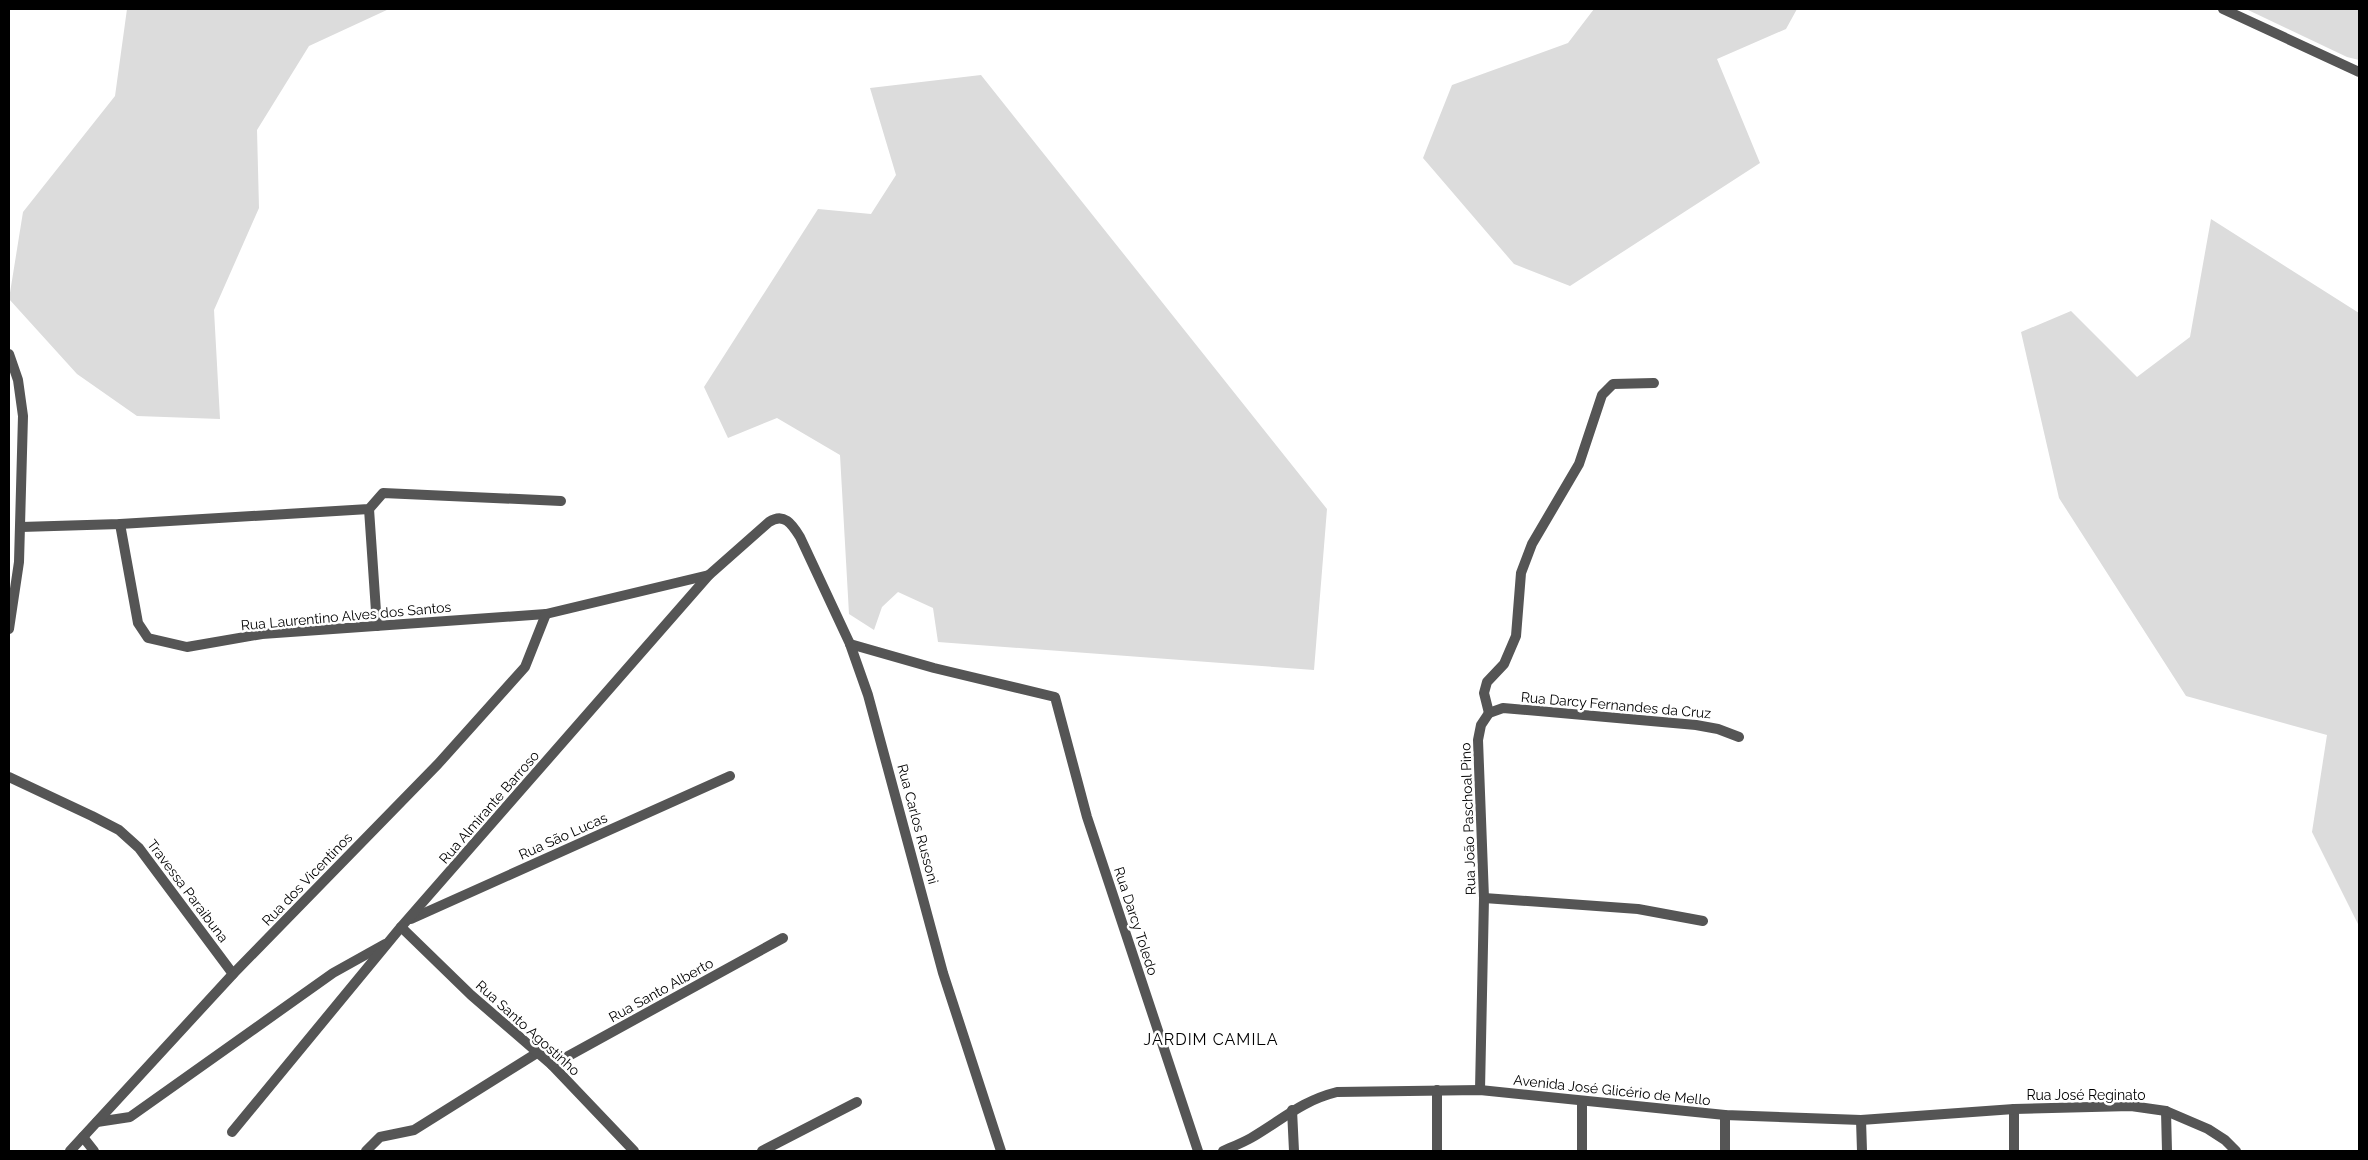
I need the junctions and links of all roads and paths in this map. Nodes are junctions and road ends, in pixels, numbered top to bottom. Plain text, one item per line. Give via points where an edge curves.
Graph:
1 (2223, 9) edge
2 (2359, 72) edge
3 (9, 354) edge
4 (1654, 383) dead end
5 (561, 501) dead end
6 (369, 509) junction
7 (782, 518) joint
8 (120, 524) junction
9 (21, 527) junction
10 (14, 562) edge
11 (709, 575) junction
12 (546, 614) junction
13 (377, 626) junction
14 (9, 629) edge
15 (850, 644) junction
16 (1489, 713) junction
17 (1739, 737) dead end
18 (730, 776) dead end
19 (9, 777) edge
20 (1484, 898) junction
21 (1703, 921) dead end
22 (404, 924) junction
23 (783, 938) dead end
24 (391, 940) junction
25 (233, 974) junction
26 (537, 1052) junction
27 (552, 1065) junction
28 (1437, 1090) junction
29 (1480, 1090) junction
30 (857, 1102) dead end
31 (1582, 1102) junction
32 (2014, 1109) junction
33 (1292, 1110) junction
34 (2166, 1111) junction
35 (1725, 1115) junction
36 (1861, 1120) junction
37 (97, 1122) junction
38 (232, 1132) dead end
39 (83, 1137) junction
40 (70, 1151) edge
41 (94, 1151) edge
42 (366, 1151) edge
43 (634, 1151) edge
44 (762, 1151) edge
45 (1001, 1151) edge
46 (1198, 1151) edge
47 (1223, 1151) edge
48 (1294, 1151) edge
49 (1438, 1151) edge
50 (1582, 1151) edge
51 (1725, 1151) edge
52 (1862, 1151) edge
53 (2014, 1151) edge
54 (2166, 1151) edge
55 (2236, 1151) edge

1 - 2 street
3 - 9 street via 18,380 23,416
4 - 16 street via 1613,384 1602,395 1579,464 1532,544 1521,573 1516,636 1504,664 1487,682 1484,693
5 - 6 street via 383,493
6 - 8 street
6 - 13 street
7 - 11 street, Rua Almirante Barroso via 769,522
7 - 15 street, Rua Carlos Russoni via 792,524 800,537
8 - 9 street
8 - 13 street, Rua Laurentino Alves dos Santos via 138,623 148,638 187,647 262,634
9 - 10 street
10 - 14 street
11 - 12 street, Rua Laurentino Alves dos Santos
11 - 22 street, Rua Almirante Barroso
12 - 13 street, Rua Laurentino Alves dos Santos
12 - 25 street, Rua dos Vicentinos via 525,667 438,764
15 - 45 street, Rua Carlos Russoni via 868,695 944,973
15 - 46 street, Rua Darcy Toledo via 1055,698 1087,817
16 - 17 street, Rua Darcy Fernandes da Cruz via 1503,708 1696,725
16 - 20 street, Rua João Paschoal Pino via 1481,725 1478,740
18 - 22 street, Rua São Lucas
19 - 25 street, Travessa Paraibuna via 119,830 139,848
20 - 21 street via 1638,909
20 - 29 street, Rua João Paschoal Pino
22 - 24 street, Rua Almirante Barroso
22 - 26 street, Rua Santo Agostinho via 471,995
23 - 27 street, Rua Santo Alberto
24 - 37 street via 334,973 130,1117
24 - 38 street, Rua Almirante Barroso
25 - 37 street, Rua dos Vicentinos
26 - 27 street, Rua Santo Agostinho
26 - 42 street via 414,1130 380,1137
27 - 43 street, Rua Santo Agostinho
28 - 29 street, Avenida José Glicério de Mello
28 - 33 street, Avenida José Glicério de Mello via 1337,1092
28 - 49 street
29 - 31 street, Avenida José Glicério de Mello
30 - 44 street
31 - 35 street, Avenida José Glicério de Mello
31 - 50 street
32 - 34 street, Rua José Reginato via 2131,1106
32 - 36 street, Avenida José Glicério de Mello
32 - 53 street
33 - 47 street, Avenida José Glicério de Mello via 1250,1138
33 - 48 street
34 - 54 street
34 - 55 street, Rua José Reginato via 2208,1129
35 - 36 street, Avenida José Glicério de Mello
35 - 51 street
36 - 52 street
37 - 39 street, Rua dos Vicentinos
39 - 40 street, Rua dos Vicentinos
39 - 41 street

